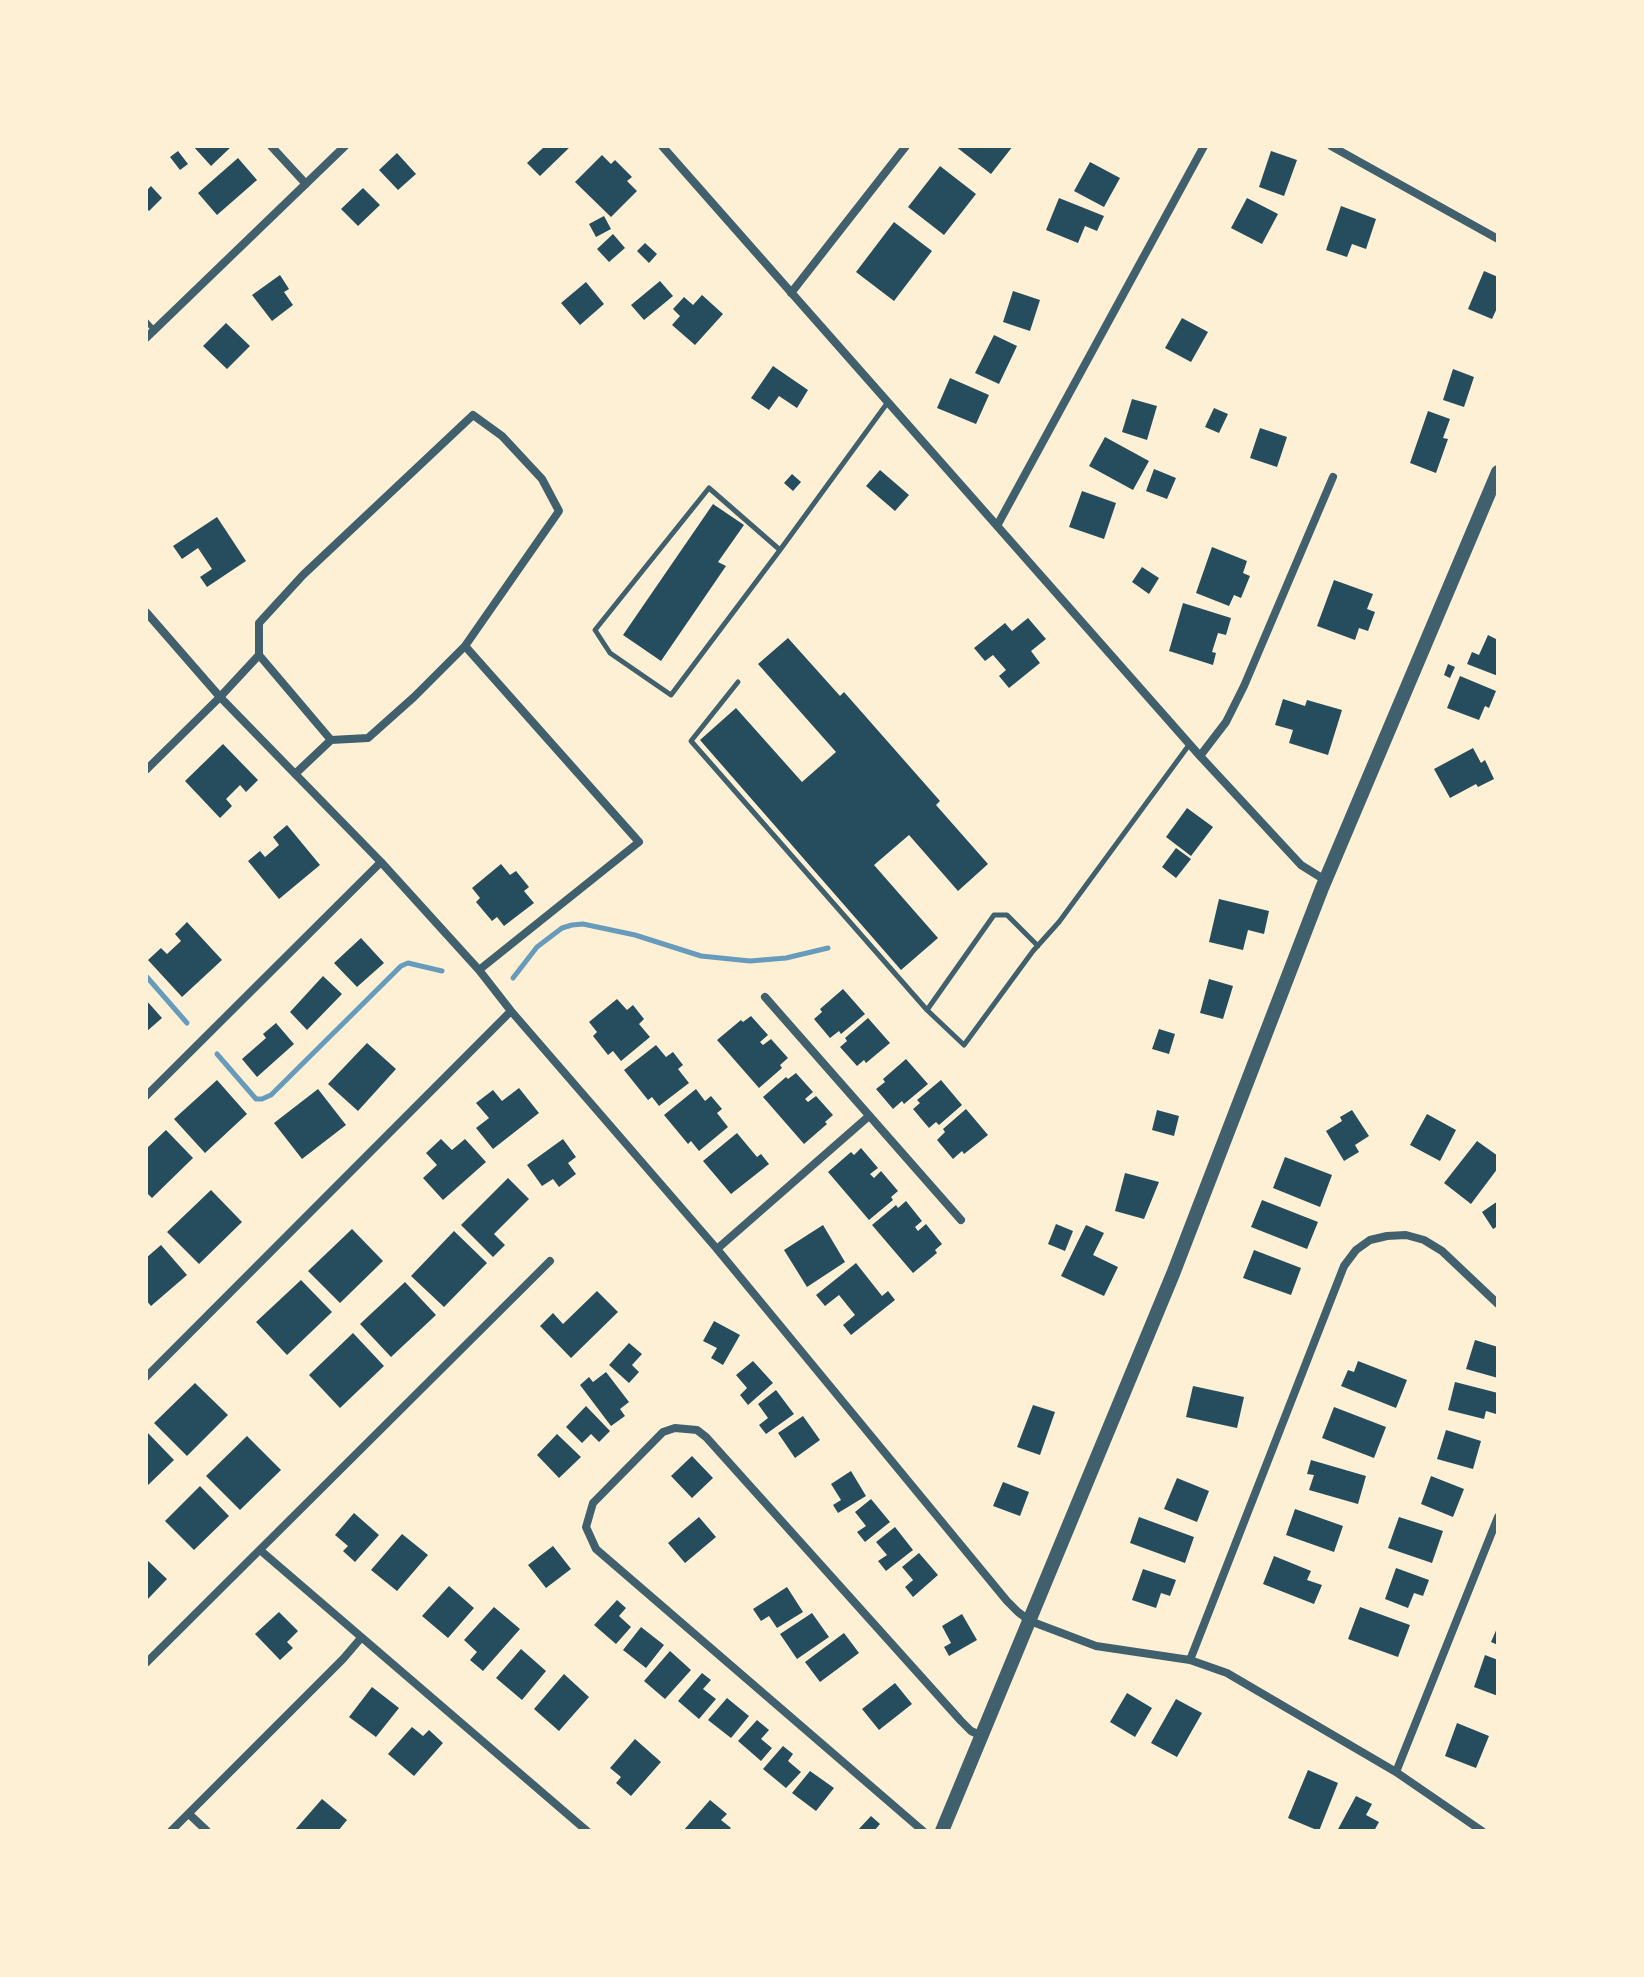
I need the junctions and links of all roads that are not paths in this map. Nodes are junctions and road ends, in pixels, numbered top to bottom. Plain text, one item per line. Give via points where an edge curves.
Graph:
1 (271, 146) edge
2 (345, 146) edge
3 (662, 146) edge
4 (906, 146) edge
5 (1204, 146) edge
6 (1331, 146) edge
7 (306, 184) junction
8 (1498, 239) edge
9 (791, 293) junction
10 (146, 321) edge
11 (154, 330) junction
12 (146, 338) edge
13 (888, 402) junction
14 (1498, 472) edge
15 (1333, 477) dead end
16 (998, 524) junction
17 (780, 550) junction
18 (146, 612) edge
19 (465, 646) junction
20 (259, 655) junction
21 (738, 682) dead end
22 (220, 697) junction
23 (331, 740) junction
24 (1190, 744) junction
25 (1200, 756) junction
26 (146, 770) edge
27 (295, 774) junction
28 (381, 862) junction
29 (1325, 880) junction
30 (1038, 946) junction
31 (479, 970) junction
32 (765, 997) dead end
33 (927, 1010) junction
34 (511, 1011) junction
35 (146, 1096) edge
36 (869, 1116) junction
37 (961, 1220) dead end
38 (717, 1249) junction
39 (550, 1261) dead end
40 (1498, 1304) edge
41 (146, 1377) edge
42 (1498, 1517) edge
43 (260, 1550) junction
44 (1030, 1621) junction
45 (361, 1638) junction
46 (1190, 1660) junction
47 (146, 1663) edge
48 (982, 1736) junction
49 (1396, 1772) junction
50 (189, 1814) junction
51 (171, 1831) edge
52 (207, 1831) edge
53 (587, 1831) edge
54 (923, 1831) edge
55 (942, 1831) edge
56 (1482, 1831) edge

1 - 7 street
2 - 7 street
3 - 9 street
4 - 9 street
5 - 16 street
6 - 8 street
7 - 11 street
9 - 13 street
10 - 11 lane
11 - 12 street
13 - 16 street
13 - 17 lane
14 - 29 street
15 - 25 street via 1244,686
16 - 24 street
17 - 17 lane via 671,695 610,653 595,630 709,488
18 - 22 street
19 - 20 street via 559,511 542,479 502,436 473,415 259,623
19 - 23 street via 368,738
19 - 31 street via 639,842
20 - 22 street
20 - 23 street
21 - 33 lane via 691,741
22 - 26 street
22 - 27 street
23 - 27 street
24 - 25 street
24 - 30 lane
25 - 29 street via 1301,865
27 - 28 street
28 - 31 street
28 - 35 street
29 - 44 street via 1173,1274
30 - 33 lane via 1007,915 994,915
30 - 33 lane via 964,1045
31 - 34 street
32 - 36 street
34 - 38 street
34 - 41 street
36 - 37 street
36 - 38 street
38 - 44 street via 1007,1601
39 - 43 street
40 - 46 street via 1433,1245 1406,1235 1363,1244 1344,1266
42 - 49 street
43 - 45 street
43 - 47 street
44 - 46 street via 1096,1646
44 - 48 street
45 - 50 street
45 - 53 street
46 - 49 street via 1243,1681
48 - 54 street via 967,1727 697,1430 663,1432 593,1503 586,1527 596,1549
48 - 55 street
49 - 56 street
50 - 51 street
50 - 52 street

